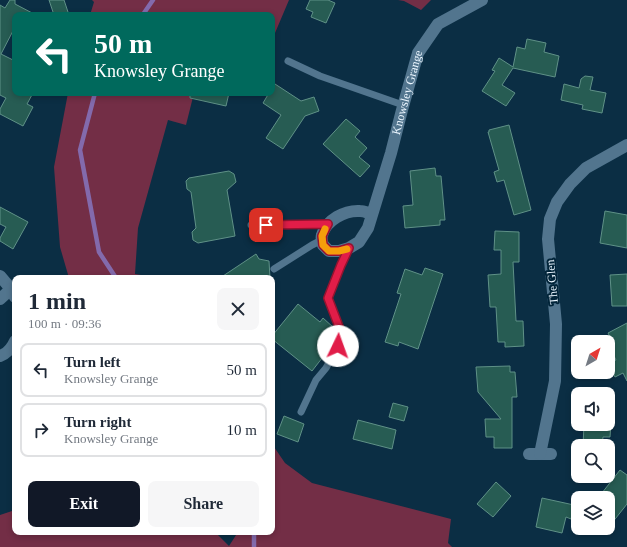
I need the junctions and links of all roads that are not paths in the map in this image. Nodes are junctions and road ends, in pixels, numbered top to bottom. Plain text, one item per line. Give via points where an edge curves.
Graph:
1 (482, 0) edge
2 (288, 61) dead end
3 (403, 105) junction
4 (627, 145) edge
5 (372, 214) junction
6 (328, 224) junction
7 (251, 225) dead end
8 (322, 240) junction
9 (349, 248) junction
10 (274, 269) dead end
11 (0, 276) edge
12 (12, 292) edge
13 (12, 293) edge
14 (0, 299) edge
15 (12, 346) edge
16 (0, 356) edge
17 (301, 412) dead end
18 (540, 454) dead end

1 - 3 street, Knowsley Grange via 438,24 418,53
2 - 3 lane via 320,76
3 - 5 street, Knowsley Grange
4 - 18 street, The Glen via 586,168 557,202 550,219 548,239 556,324 555,381
5 - 6 street via 349,212
5 - 9 street, Knowsley Grange via 368,228 359,242
6 - 7 lane
6 - 8 street
8 - 9 street via 329,251
8 - 10 lane
9 - 17 lane via 328,298 341,332 338,346 316,380
11 - 12 street
13 - 14 street
15 - 16 street

